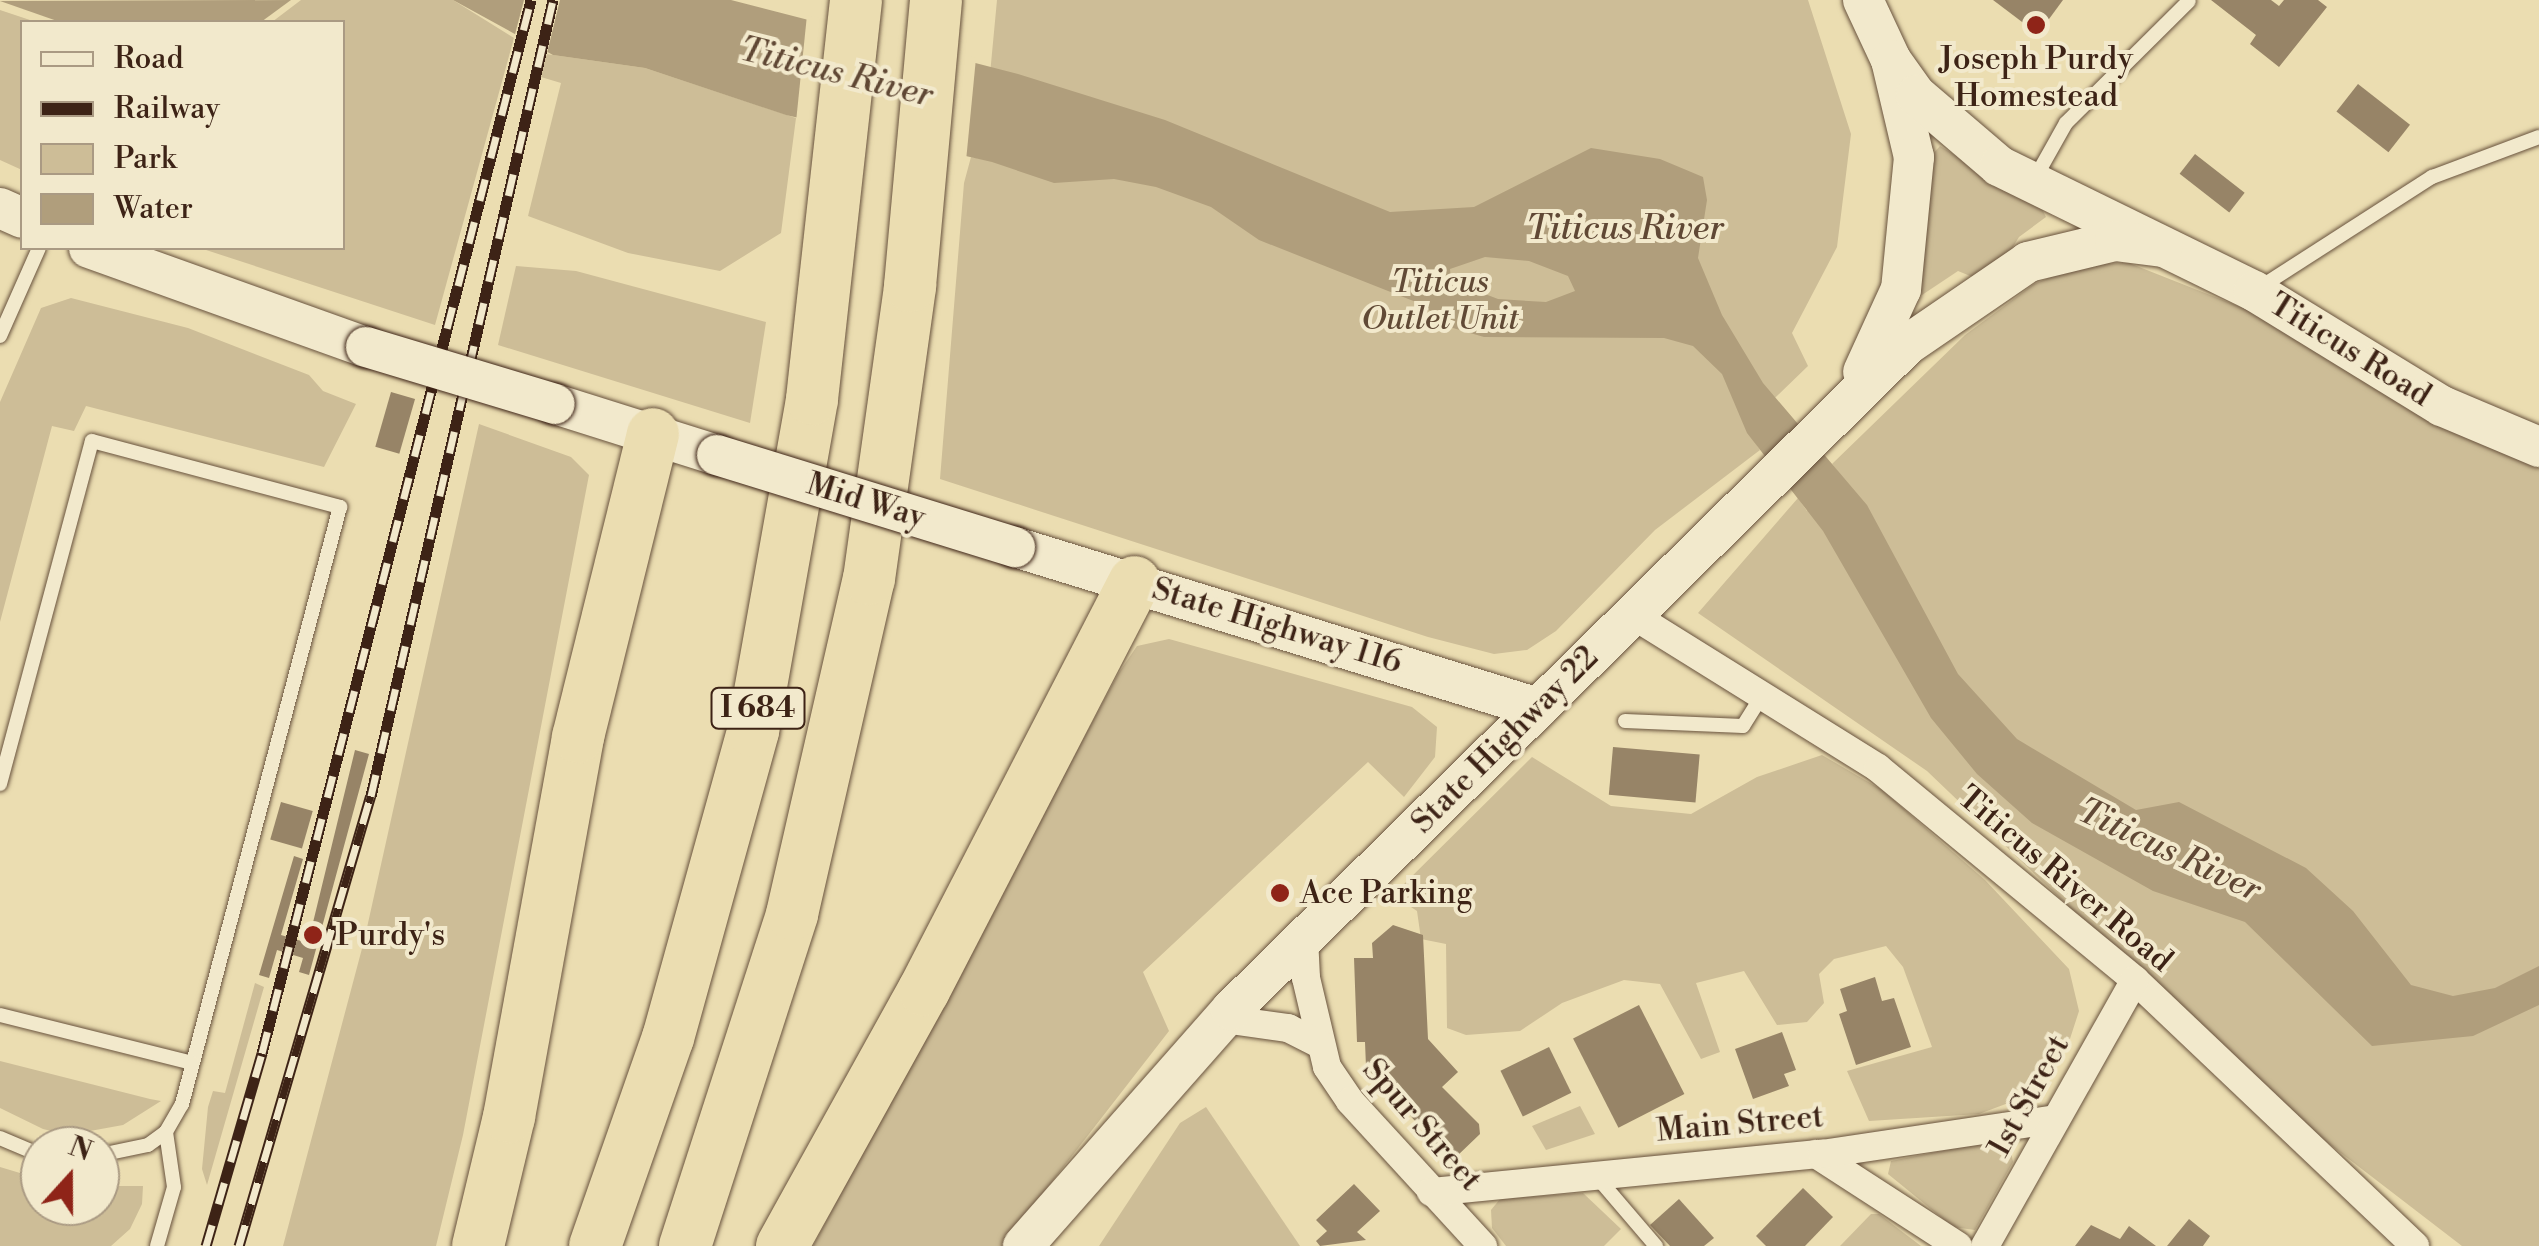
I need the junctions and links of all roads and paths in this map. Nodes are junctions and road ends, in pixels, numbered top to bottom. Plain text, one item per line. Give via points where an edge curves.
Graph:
1 (856, 0) edge
2 (1862, 0) edge
3 (2190, 1) edge
4 (936, 8) edge
5 (1891, 60) junction
6 (2539, 137) edge
7 (2032, 186) junction
8 (2163, 248) junction
9 (39, 250) edge
10 (95, 250) edge
11 (2254, 291) junction
12 (0, 336) edge
13 (1830, 416) junction
14 (653, 434) junction
15 (2539, 446) edge
16 (1015, 547) joint
17 (1134, 582) junction
18 (1631, 614) junction
19 (1762, 694) junction
20 (1538, 708) junction
21 (1625, 721) dead end
22 (0, 784) edge
23 (1304, 938) junction
24 (2135, 980) junction
25 (0, 1015) edge
26 (1223, 1019) junction
27 (1320, 1044) junction
28 (192, 1063) junction
29 (2054, 1119) junction
30 (166, 1132) junction
31 (120, 1151) edge
32 (1816, 1154) junction
33 (1593, 1172) junction
34 (1431, 1192) junction
35 (157, 1246) edge
36 (478, 1246) edge
37 (595, 1246) edge
38 (685, 1246) edge
39 (782, 1246) edge
40 (1024, 1246) edge
41 (1483, 1246) edge
42 (1656, 1246) edge
43 (1958, 1246) edge
44 (1985, 1246) edge
45 (2415, 1246) edge

1 - 37 highway, I 684 via 790,545 754,730 668,1038
2 - 5 main road
3 - 7 lane via 2066,123
4 - 38 highway, I 684 via 895,410 835,750 744,1074
5 - 7 main road, Titicus Road via 1953,131
5 - 13 main road via 1914,157 1910,244 1885,332
6 - 11 lane via 2432,177
7 - 8 main road, Titicus Road
8 - 11 main road, Titicus Road
8 - 13 main road, Titicus Road via 2115,241 2028,262 1907,344
9 - 12 lane
10 - 14 main road, Mid Way, bridge via 366,346
11 - 15 main road, Titicus Road via 2442,406
13 - 18 main road, State Highway 22
14 - 16 main road, Mid Way, bridge
14 - 36 highway via 578,737 509,1117
16 - 17 main road, State Highway 116
17 - 20 main road, State Highway 116
17 - 39 highway
18 - 19 street, Titicus River Road
18 - 20 main road, State Highway 22
19 - 21 lane via 1743,726
19 - 24 street, Titicus River Road via 1878,768
20 - 23 main road, State Highway 22
22 - 28 lane via 92,441 340,507
23 - 26 main road, State Highway 22
23 - 27 street, Spur Street
24 - 29 street, 1st Street
24 - 45 street, Titicus River Road
25 - 28 lane
26 - 27 street, Spur Street via 1288,1028
26 - 40 main road, State Highway 22
27 - 34 street, Spur Street via 1350,1101
28 - 30 lane via 182,1104
29 - 32 street, Main Street
29 - 44 street, 1st Street
30 - 31 lane via 148,1145
30 - 35 lane via 174,1187
32 - 33 street, Main Street
32 - 43 street
33 - 34 street, Main Street
33 - 42 lane
34 - 41 street, Spur Street

